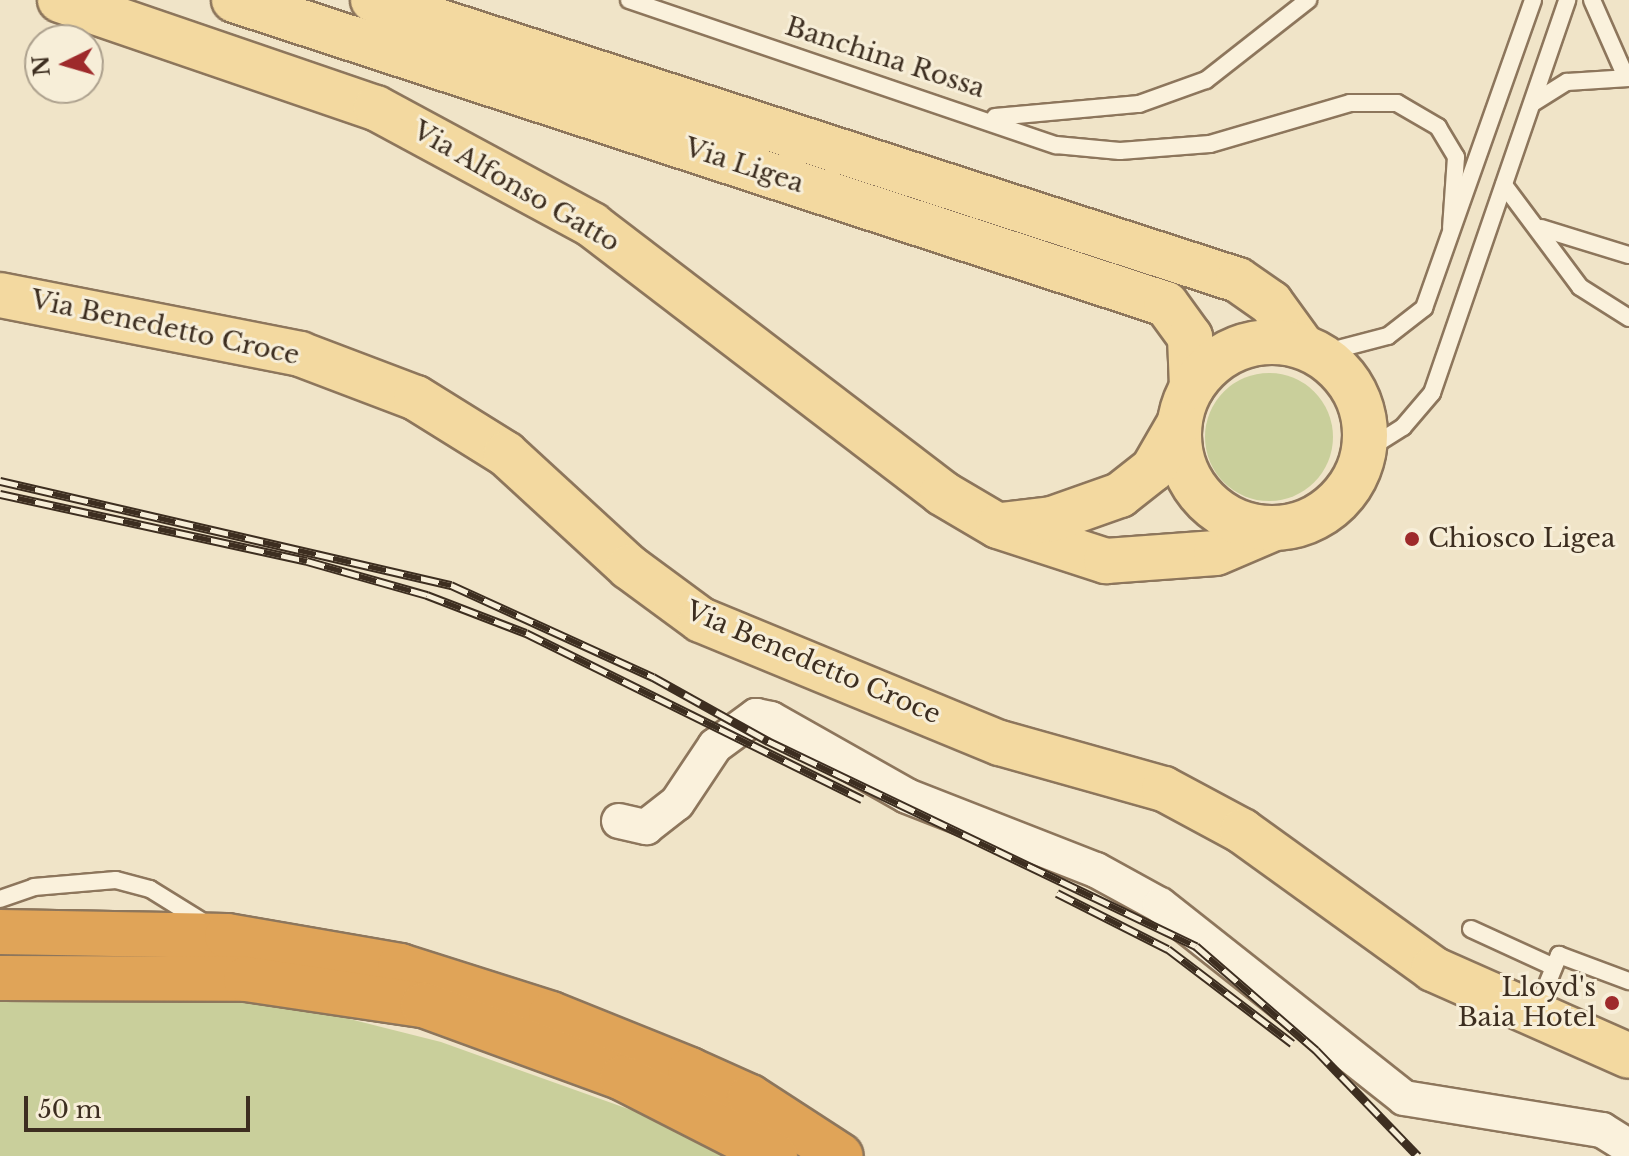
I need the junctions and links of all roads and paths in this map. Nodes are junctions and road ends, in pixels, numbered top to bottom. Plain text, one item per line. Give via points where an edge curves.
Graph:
1 (60, 0) edge
2 (234, 0) edge
3 (373, 0) edge
4 (629, 0) edge
5 (1308, 0) edge
6 (1533, 0) edge
7 (1567, 0) edge
8 (1592, 0) edge
9 (1628, 78) edge
10 (1533, 103) junction
11 (990, 117) junction
12 (1504, 185) junction
13 (1451, 228) junction
14 (1541, 228) junction
15 (1629, 255) edge
16 (0, 295) edge
17 (1629, 318) edge
18 (1310, 350) junction
19 (1186, 406) junction
20 (1365, 451) junction
21 (998, 526) junction
22 (1272, 529) junction
23 (619, 821) dead end
24 (0, 899) edge
25 (1471, 929) dead end
26 (0, 932) edge
27 (227, 936) junction
28 (297, 966) junction
29 (1554, 967) junction
30 (0, 978) edge
31 (1629, 981) edge
32 (1534, 1016) junction
33 (1629, 1056) edge
34 (1629, 1147) edge
35 (837, 1153) edge
36 (775, 1156) edge

1 - 21 main road, Via Alfonso Gatto via 376,108 592,225 942,493
2 - 19 main road, Via Ligea via 1166,304 1190,337
3 - 18 main road, Via Ligea via 1238,280 1271,303
4 - 11 lane, Banchina Rossa
5 - 11 lane, Banchina Rossa via 1206,80 1139,104
6 - 13 lane
7 - 10 lane
8 - 9 lane
9 - 10 lane via 1567,82
10 - 12 lane
11 - 13 lane, Banchina Rossa via 1056,145 1120,151 1210,144 1350,103 1397,103 1438,127 1456,157
12 - 14 lane
12 - 20 lane via 1432,393 1403,427
13 - 18 lane via 1428,300 1407,325
14 - 15 lane
14 - 17 lane via 1580,287
16 - 32 main road, Via Benedetto Croce via 300,354 416,398 506,454 629,567 701,620 1000,743 1164,789 1242,831 1433,969
18 - 19 main road via 1250,344 1225,354
18 - 20 main road via 1337,367 1361,406
19 - 21 main road via 1153,469 1120,495 1052,519
19 - 22 main road via 1195,489 1229,518
20 - 22 main road via 1337,502 1298,525
21 - 22 main road, Via Alfonso Gatto via 1106,561 1216,553
23 - 34 street via 646,827 677,803 715,746 756,716 771,719 907,796 1096,870 1160,905 1404,1098 1602,1130
24 - 27 lane via 34,887 116,880 150,889
25 - 29 lane
26 - 27 highway
27 - 28 highway
28 - 30 highway via 177,975
28 - 35 highway via 400,966 566,1019 750,1097
28 - 36 highway via 553,1049
29 - 31 lane via 1559,955
29 - 32 lane
32 - 33 main road, Via Benedetto Croce

